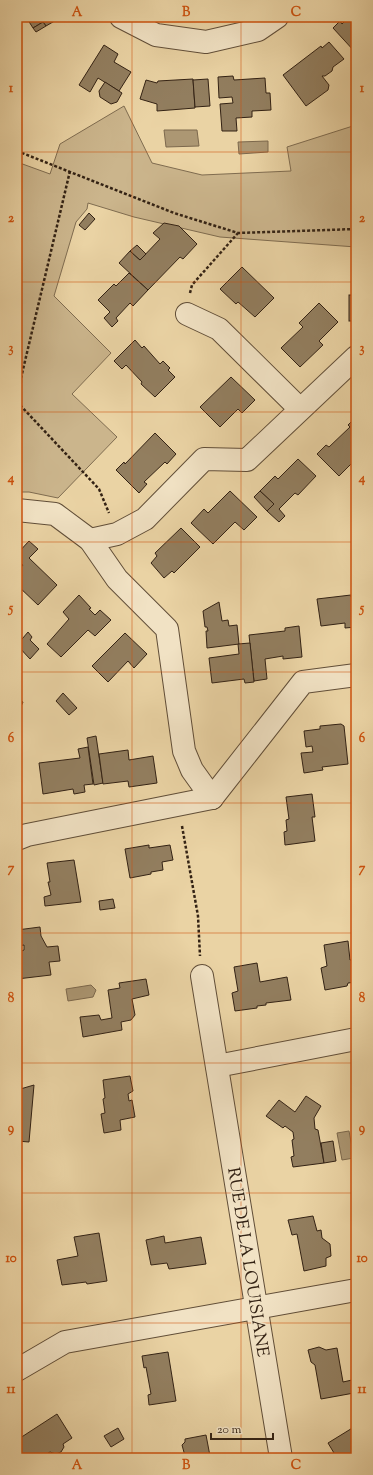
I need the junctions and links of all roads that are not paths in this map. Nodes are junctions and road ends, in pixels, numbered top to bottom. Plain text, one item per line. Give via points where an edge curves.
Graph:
1 (121, 17) edge
2 (276, 17) edge
3 (187, 314) road end
4 (356, 357) edge
5 (300, 409) junction
6 (17, 510) edge
7 (90, 540) junction
8 (356, 675) edge
9 (212, 798) junction
10 (17, 839) edge
11 (202, 976) road end
12 (356, 1039) edge
13 (217, 1066) junction
14 (356, 1290) edge
15 (257, 1307) junction
16 (17, 1370) edge
17 (281, 1458) edge

1 - 2 street via 156,35 206,42 258,30
3 - 5 street via 219,329
4 - 5 street
5 - 7 street via 247,460 204,459 145,519 117,534
6 - 7 street via 55,514
7 - 9 street via 117,579 167,629 184,751 192,770
8 - 9 street via 303,682
9 - 10 street
11 - 13 street, RUE DE LA LOUISIANE
12 - 13 street
13 - 15 street, RUE DE LA LOUISIANE
14 - 15 street
15 - 16 street via 65,1342
15 - 17 street, RUE DE LA LOUISIANE

